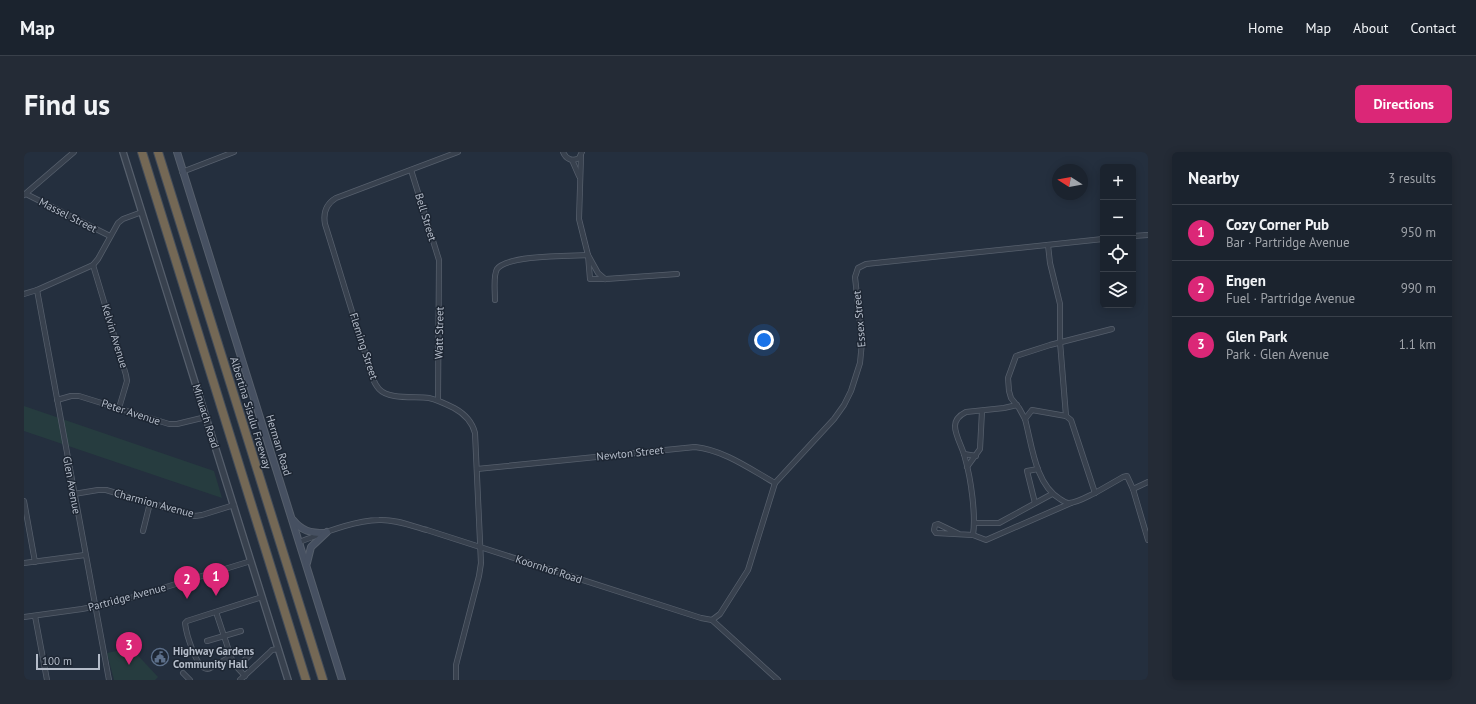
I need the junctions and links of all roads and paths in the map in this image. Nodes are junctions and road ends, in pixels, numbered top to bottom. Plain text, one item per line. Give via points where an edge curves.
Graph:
1 (74, 152) edge
2 (123, 152) edge
3 (142, 152) edge
4 (158, 152) edge
5 (174, 152) edge
6 (177, 152) edge
7 (234, 152) edge
8 (458, 152) edge
9 (564, 152) edge
10 (581, 154) edge
11 (572, 160) junction
12 (411, 170) junction
13 (182, 172) junction
14 (580, 178) junction
15 (25, 194) edge
16 (142, 212) junction
17 (1148, 235) edge
18 (110, 236) junction
19 (1136, 236) edge
20 (1100, 239) edge
21 (1048, 245) junction
22 (588, 255) junction
23 (93, 265) junction
24 (440, 265) joint
25 (677, 274) dead end
26 (606, 280) junction
27 (37, 290) junction
28 (24, 294) edge
29 (495, 300) dead end
30 (1112, 329) dead end
31 (1060, 342) junction
32 (57, 400) junction
33 (438, 400) junction
34 (1013, 401) junction
35 (1018, 407) junction
36 (119, 408) junction
37 (1004, 408) junction
38 (1032, 410) junction
39 (982, 411) junction
40 (1066, 416) junction
41 (206, 417) junction
42 (1025, 419) junction
43 (964, 454) junction
44 (976, 456) junction
45 (967, 467) junction
46 (477, 469) junction
47 (1038, 469) junction
48 (1148, 482) edge
49 (775, 483) junction
50 (1133, 489) junction
51 (1095, 493) junction
52 (74, 494) junction
53 (1052, 494) junction
54 (24, 500) edge
55 (150, 503) junction
56 (1071, 503) junction
57 (1035, 504) junction
58 (234, 505) junction
59 (291, 517) junction
60 (975, 523) junction
61 (143, 531) dead end
62 (326, 533) junction
63 (959, 534) junction
64 (973, 535) junction
65 (1148, 540) edge
66 (299, 542) junction
67 (481, 548) junction
68 (85, 555) junction
69 (251, 561) junction
70 (35, 562) junction
71 (24, 563) edge
72 (306, 566) junction
73 (262, 597) junction
74 (94, 607) junction
75 (216, 612) junction
76 (35, 616) junction
77 (24, 617) edge
78 (712, 620) junction
79 (241, 631) dead end
80 (224, 636) junction
81 (207, 641) dead end
82 (278, 649) junction
83 (251, 654) dead end
84 (230, 657) junction
85 (237, 668) junction
86 (183, 673) dead end
87 (245, 676) junction
88 (47, 680) edge
89 (109, 680) edge
90 (190, 680) edge
91 (240, 680) edge
92 (288, 680) edge
93 (306, 680) edge
94 (323, 680) edge
95 (342, 680) edge
96 (456, 680) edge
97 (778, 680) edge

1 - 15 street
2 - 16 street, Minuach Road
3 - 93 highway
4 - 94 highway, Albertina Sisulu Freeway
5 - 13 main road, Herman Road
6 - 13 main road, Herman Road
7 - 13 street
8 - 12 street, Fleming Street
9 - 11 street via 567,158
10 - 11 street
10 - 14 street
11 - 14 street
12 - 24 street, Bell Street
12 - 33 street, Fleming Street via 336,198 327,206 324,219 360,338 378,387 391,396
13 - 59 main road, Herman Road
14 - 22 street via 579,219
15 - 18 street, Massel Street
16 - 18 street via 120,221
16 - 41 street, Minuach Road
17 - 19 street
18 - 23 street
20 - 21 street, Essex Street
21 - 31 street via 1059,298
21 - 49 street, Essex Street via 859,266 855,274 862,348 854,385 834,419
22 - 26 street via 598,273
22 - 26 street via 590,279
22 - 29 street via 508,261 496,271
23 - 27 street
23 - 36 street, Kelvin Avenue via 126,375 127,382
24 - 33 street, Watt Street
25 - 26 street
27 - 28 street
27 - 32 street, Glen Avenue
30 - 31 street
31 - 34 street via 1016,356 1008,378 1009,394
31 - 40 street
32 - 36 street, Peter Avenue via 76,395
32 - 52 street, Glen Avenue
33 - 46 street, Fleming Street via 466,416 473,425
34 - 35 street
34 - 37 street
35 - 37 street
35 - 38 street
35 - 42 street
36 - 41 street, Peter Avenue via 173,425
37 - 39 street
38 - 40 street
38 - 42 street
39 - 43 street via 966,412 957,418 955,429
39 - 44 street via 981,445
40 - 51 street via 1071,420
41 - 58 street, Minuach Road
42 - 47 street
43 - 44 street
43 - 45 street
44 - 45 street
45 - 60 street
46 - 49 street, Newton Street via 695,447 725,456
46 - 67 street, Fleming Street
47 - 53 street via 1044,484
47 - 57 street via 1027,471
48 - 50 street
49 - 78 street, Essex Street via 748,570 720,614
50 - 51 street via 1126,476
50 - 65 street
51 - 56 street
52 - 55 street, Charmion Avenue via 103,490
52 - 68 street, Glen Avenue
53 - 56 street
53 - 57 street
54 - 70 street
55 - 58 street, Charmion Avenue via 195,516
55 - 61 street
56 - 64 street via 988,539
57 - 60 street via 999,523
58 - 69 street, Minuach Road
59 - 62 main road via 305,531
59 - 66 main road, Herman Road
60 - 64 street
62 - 66 street, Koornhof Road
62 - 67 street, Koornhof Road via 363,522 387,520
62 - 72 main road via 311,547
63 - 63 street via 938,524 935,525 936,533
63 - 64 street
66 - 72 main road, Herman Road
67 - 78 street, Koornhof Road via 705,620
67 - 96 street, Fleming Street via 479,576 456,665
68 - 70 street
68 - 74 street, Glen Avenue
69 - 73 street, Minuach Road
69 - 74 street, Partridge Avenue via 133,598
70 - 71 street
72 - 95 main road, Herman Road
73 - 75 street
73 - 82 street, Minuach Road
74 - 76 street, Partridge Avenue
74 - 89 street, Glen Avenue
75 - 80 street
75 - 84 street via 186,622 185,626 196,661 206,668
76 - 77 street, Partridge Avenue
76 - 88 street
78 - 97 street
79 - 80 street
80 - 81 street
80 - 84 street
82 - 87 street via 272,650
82 - 92 street, Minuach Road
83 - 85 street
84 - 85 street
85 - 87 street
86 - 90 street
87 - 91 street

